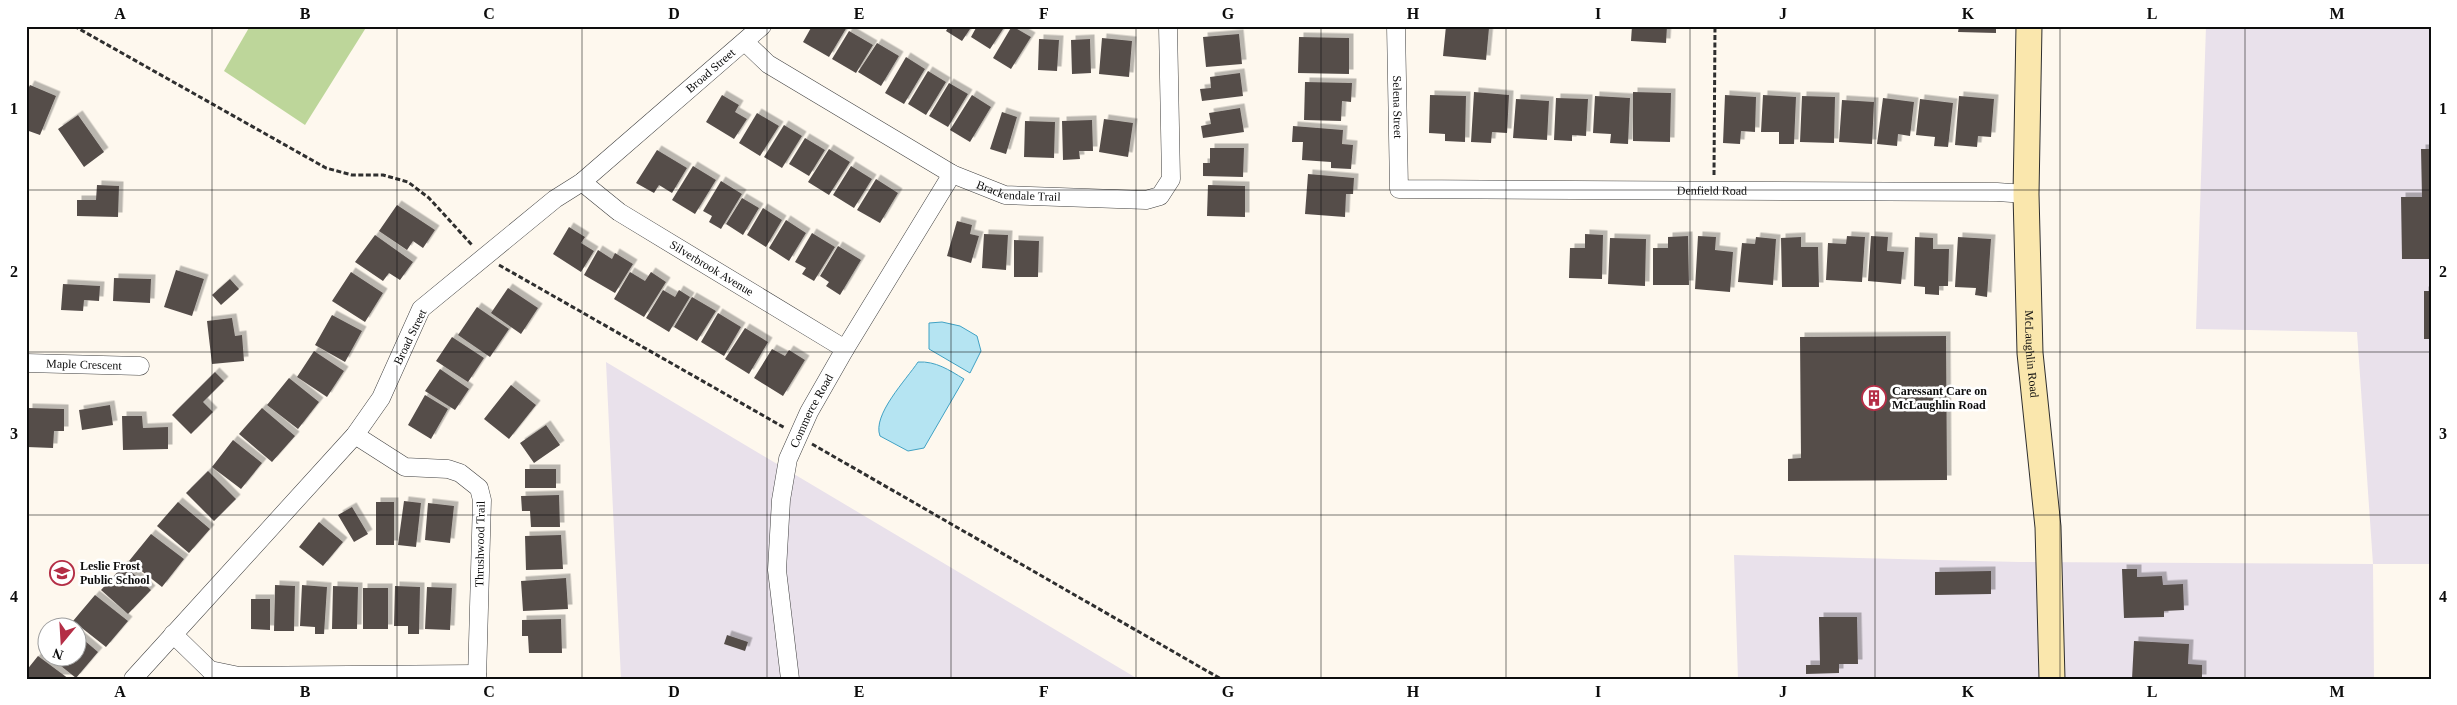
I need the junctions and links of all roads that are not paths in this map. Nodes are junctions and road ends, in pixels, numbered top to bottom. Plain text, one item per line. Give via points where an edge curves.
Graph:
1 (762, 26) edge
2 (1168, 26) edge
3 (1396, 26) edge
4 (2029, 26) edge
5 (745, 42) junction
6 (952, 174) junction
7 (582, 182) junction
8 (1399, 189) joint
9 (2026, 194) junction
10 (846, 349) junction
11 (26, 363) edge
12 (140, 366) dead end
13 (355, 435) junction
14 (173, 634) junction
15 (477, 677) edge
16 (133, 679) edge
17 (790, 679) edge
18 (2052, 679) edge

1 - 5 street, Broad Street
2 - 6 street, Brackendale Trail via 1171,179 1160,196 1146,200 1005,195
3 - 8 street, Selena Street
4 - 9 street, McLaughlin Road
5 - 6 street, Brackendale Trail via 768,64
5 - 7 street, Broad Street
6 - 10 street, Commerce Road
7 - 10 street, Silverbrook Avenue via 618,212
7 - 13 street, Broad Street via 555,199 421,309 381,398
8 - 9 street, Denfield Road
9 - 18 street, McLaughlin Road via 2030,353 2048,527
10 - 17 street, Commerce Road via 798,435 788,459 781,500 777,570
11 - 12 street, Maple Crescent
13 - 14 street, Broad Street
13 - 15 street, Thrushwood Trail via 406,467 448,469 460,473 479,488 482,500
14 - 15 street via 210,670 239,676
14 - 16 street, Broad Street

